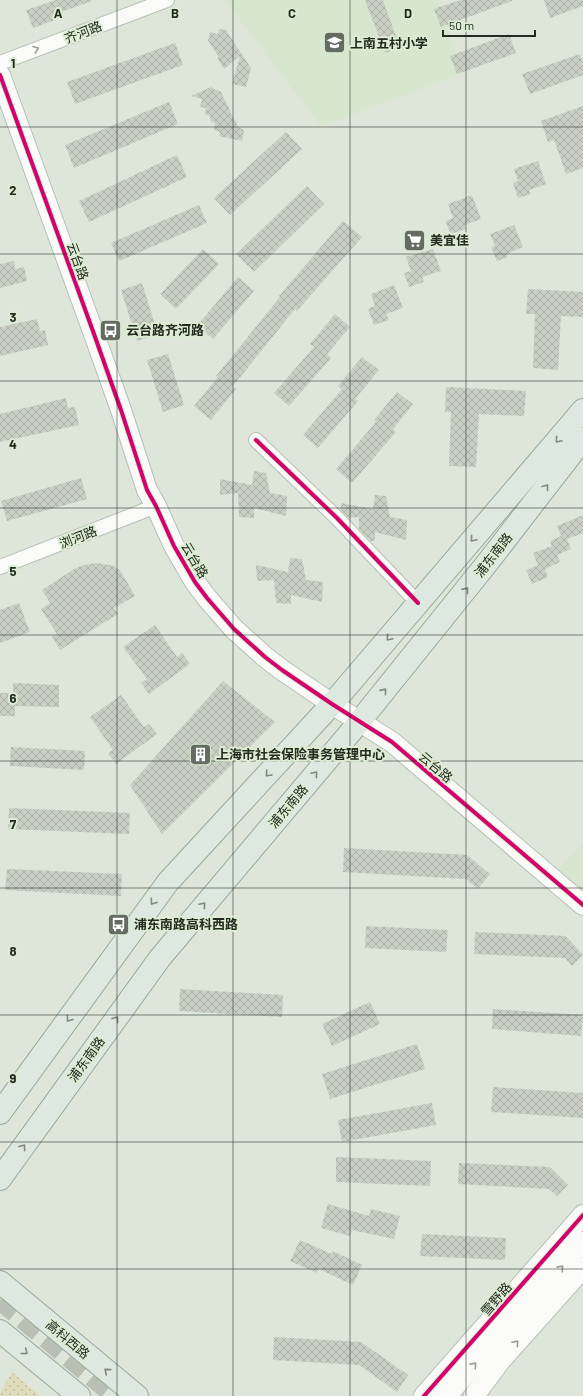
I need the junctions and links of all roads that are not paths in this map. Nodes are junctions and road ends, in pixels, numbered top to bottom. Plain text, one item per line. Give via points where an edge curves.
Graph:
1 (167, 0) edge
2 (0, 63) edge
3 (0, 75) edge
4 (583, 410) edge
5 (583, 439) edge
6 (256, 440) dead end
7 (156, 506) junction
8 (0, 567) edge
9 (418, 603) junction
10 (332, 704) junction
11 (360, 721) junction
12 (583, 905) edge
13 (0, 1113) edge
14 (0, 1178) edge
15 (583, 1215) edge
16 (583, 1242) edge
17 (583, 1268) edge
18 (0, 1282) edge
19 (0, 1331) edge
20 (448, 1394) dead end
21 (80, 1396) edge
22 (137, 1396) edge
23 (424, 1396) edge
24 (474, 1396) edge

2 -> 1 street, 齐河路
3 - 7 street, 云台路 via 121,410 147,490
4 -> 9 main road, 浦东南路
11 -> 5 main road, 浦东南路
6 - 9 street via 337,518
7 - 8 street, 浏河路
7 - 10 street, 云台路 via 184,564 220,614 265,657
9 -> 10 main road, 浦东南路
10 - 11 street, 云台路
10 -> 13 main road, 浦东南路 via 168,882
11 - 12 street, 云台路 via 392,742
14 -> 11 main road, 浦东南路 via 160,958
15 - 23 street, 雪野路
20 -> 16 street
24 -> 17 street via 500,1361
22 -> 18 main road, 高科西路
19 -> 21 main road

